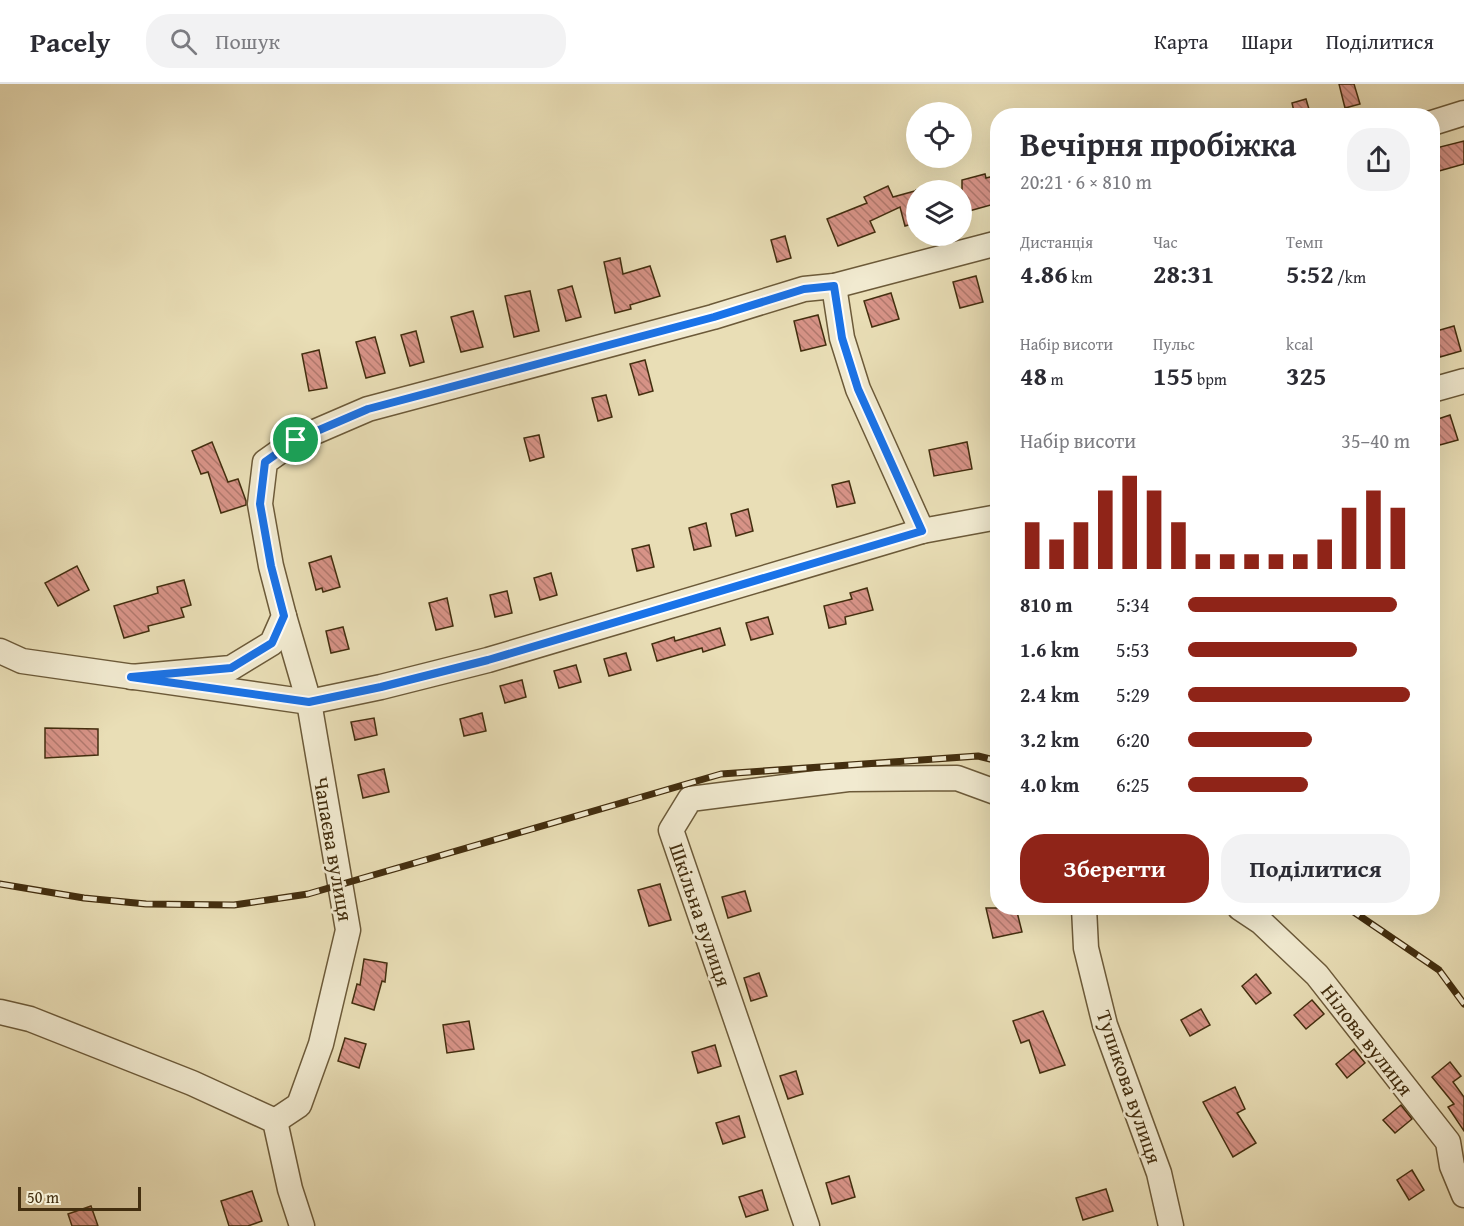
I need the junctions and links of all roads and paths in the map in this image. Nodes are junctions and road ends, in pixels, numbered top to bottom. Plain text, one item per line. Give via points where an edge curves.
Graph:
1 (1464, 113) edge
2 (1440, 120) edge
3 (990, 245) edge
4 (834, 286) junction
5 (1464, 381) edge
6 (1440, 388) edge
7 (990, 519) edge
8 (922, 531) junction
9 (284, 616) junction
10 (0, 651) edge
11 (131, 677) junction
12 (309, 702) junction
13 (990, 790) edge
14 (1083, 915) edge
15 (1250, 915) edge
16 (0, 1012) edge
17 (275, 1122) junction
18 (1464, 1195) edge
19 (302, 1226) edge
20 (807, 1226) edge
21 (1171, 1226) edge

1 - 2 street
3 - 4 street, Чапаєва вулиця
4 - 8 street via 842,338 858,389
4 - 9 street, Чапаєва вулиця via 804,289 714,317 368,409 296,440 265,462 260,504
5 - 6 street
7 - 8 street
8 - 12 street via 488,660
9 - 11 street via 272,643 231,668
9 - 12 street, Чапаєва вулиця
10 - 11 street via 22,661
11 - 12 street
12 - 17 street, Чапаєва вулиця via 348,930 321,1044 299,1105
13 - 20 street, Шкільна вулиця via 957,778 848,778 690,799 671,830
14 - 21 street, Тупикова вулиця via 1086,948 1105,1025 1159,1173
15 - 18 street, Нілова вулиця via 1317,975 1448,1142 1452,1166
16 - 17 street via 30,1019 181,1079
17 - 19 street

